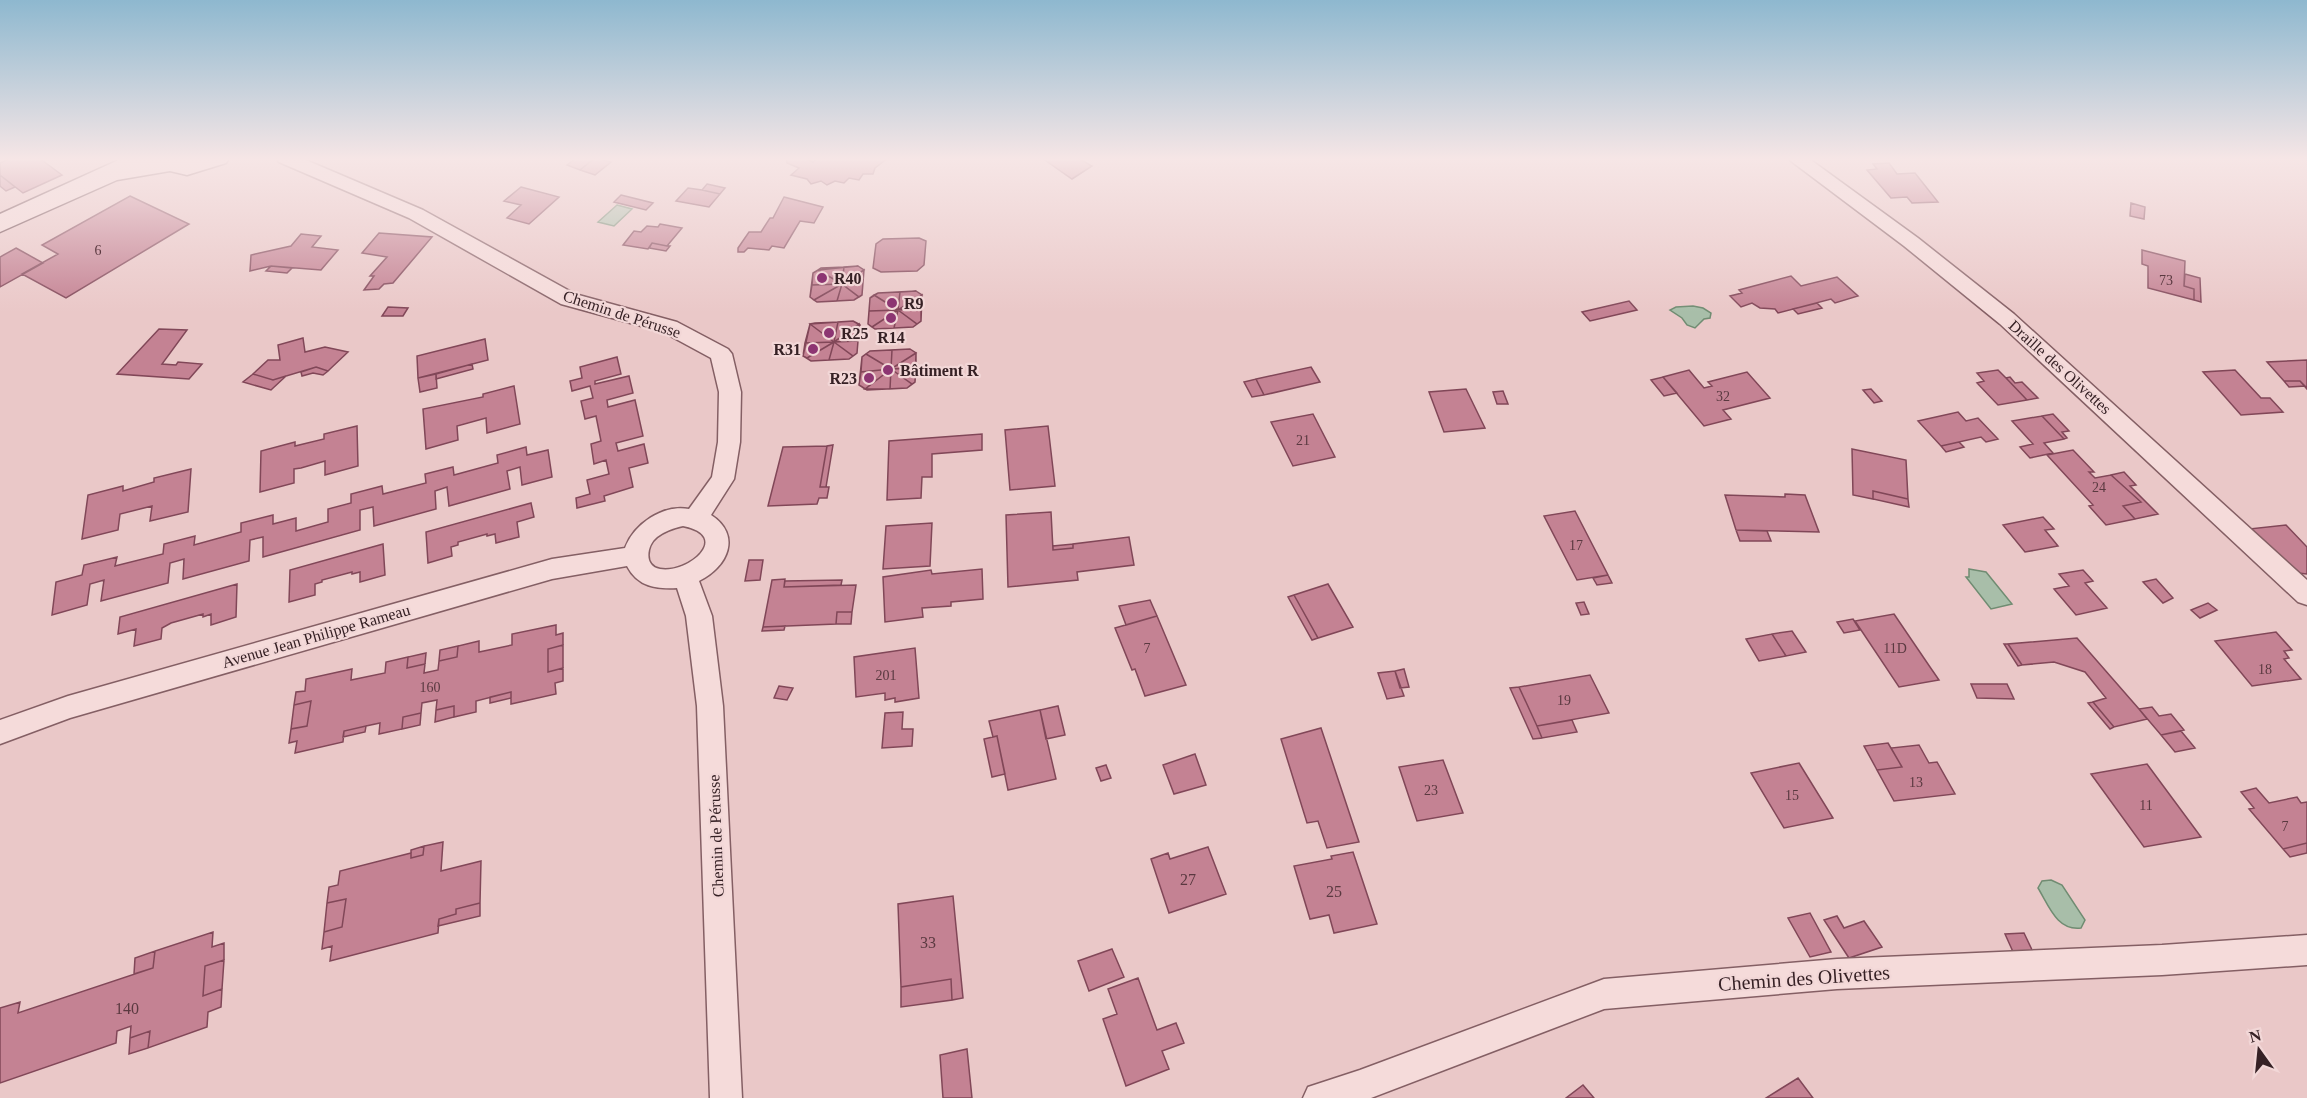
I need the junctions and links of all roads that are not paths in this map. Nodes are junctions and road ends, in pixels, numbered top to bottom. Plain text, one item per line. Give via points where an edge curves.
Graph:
1 (32, 209) edge
2 (405, 209) edge
3 (1865, 209) edge
4 (0, 224) edge
5 (696, 518) junction
6 (635, 556) junction
7 (685, 577) junction
8 (2307, 595) edge
9 (0, 732) edge
10 (2307, 950) edge
11 (726, 1098) edge
12 (1319, 1098) edge

1 - 4 street
2 - 5 street, Chemin de Pérusse via 568,299 670,327 721,354 730,392 723,478
3 - 8 street, Draille des Olivettes via 2007,319
5 - 6 street via 656,526 637,545
5 - 7 street via 708,522 715,530 716,551 710,561
6 - 7 street via 645,574 657,579
6 - 9 street, Avenue Jean Philippe Rameau via 552,569 68,707
7 - 11 street, Chemin de Pérusse via 699,616 710,706
10 - 12 street, Chemin des Olivettes via 1837,974 1604,994

